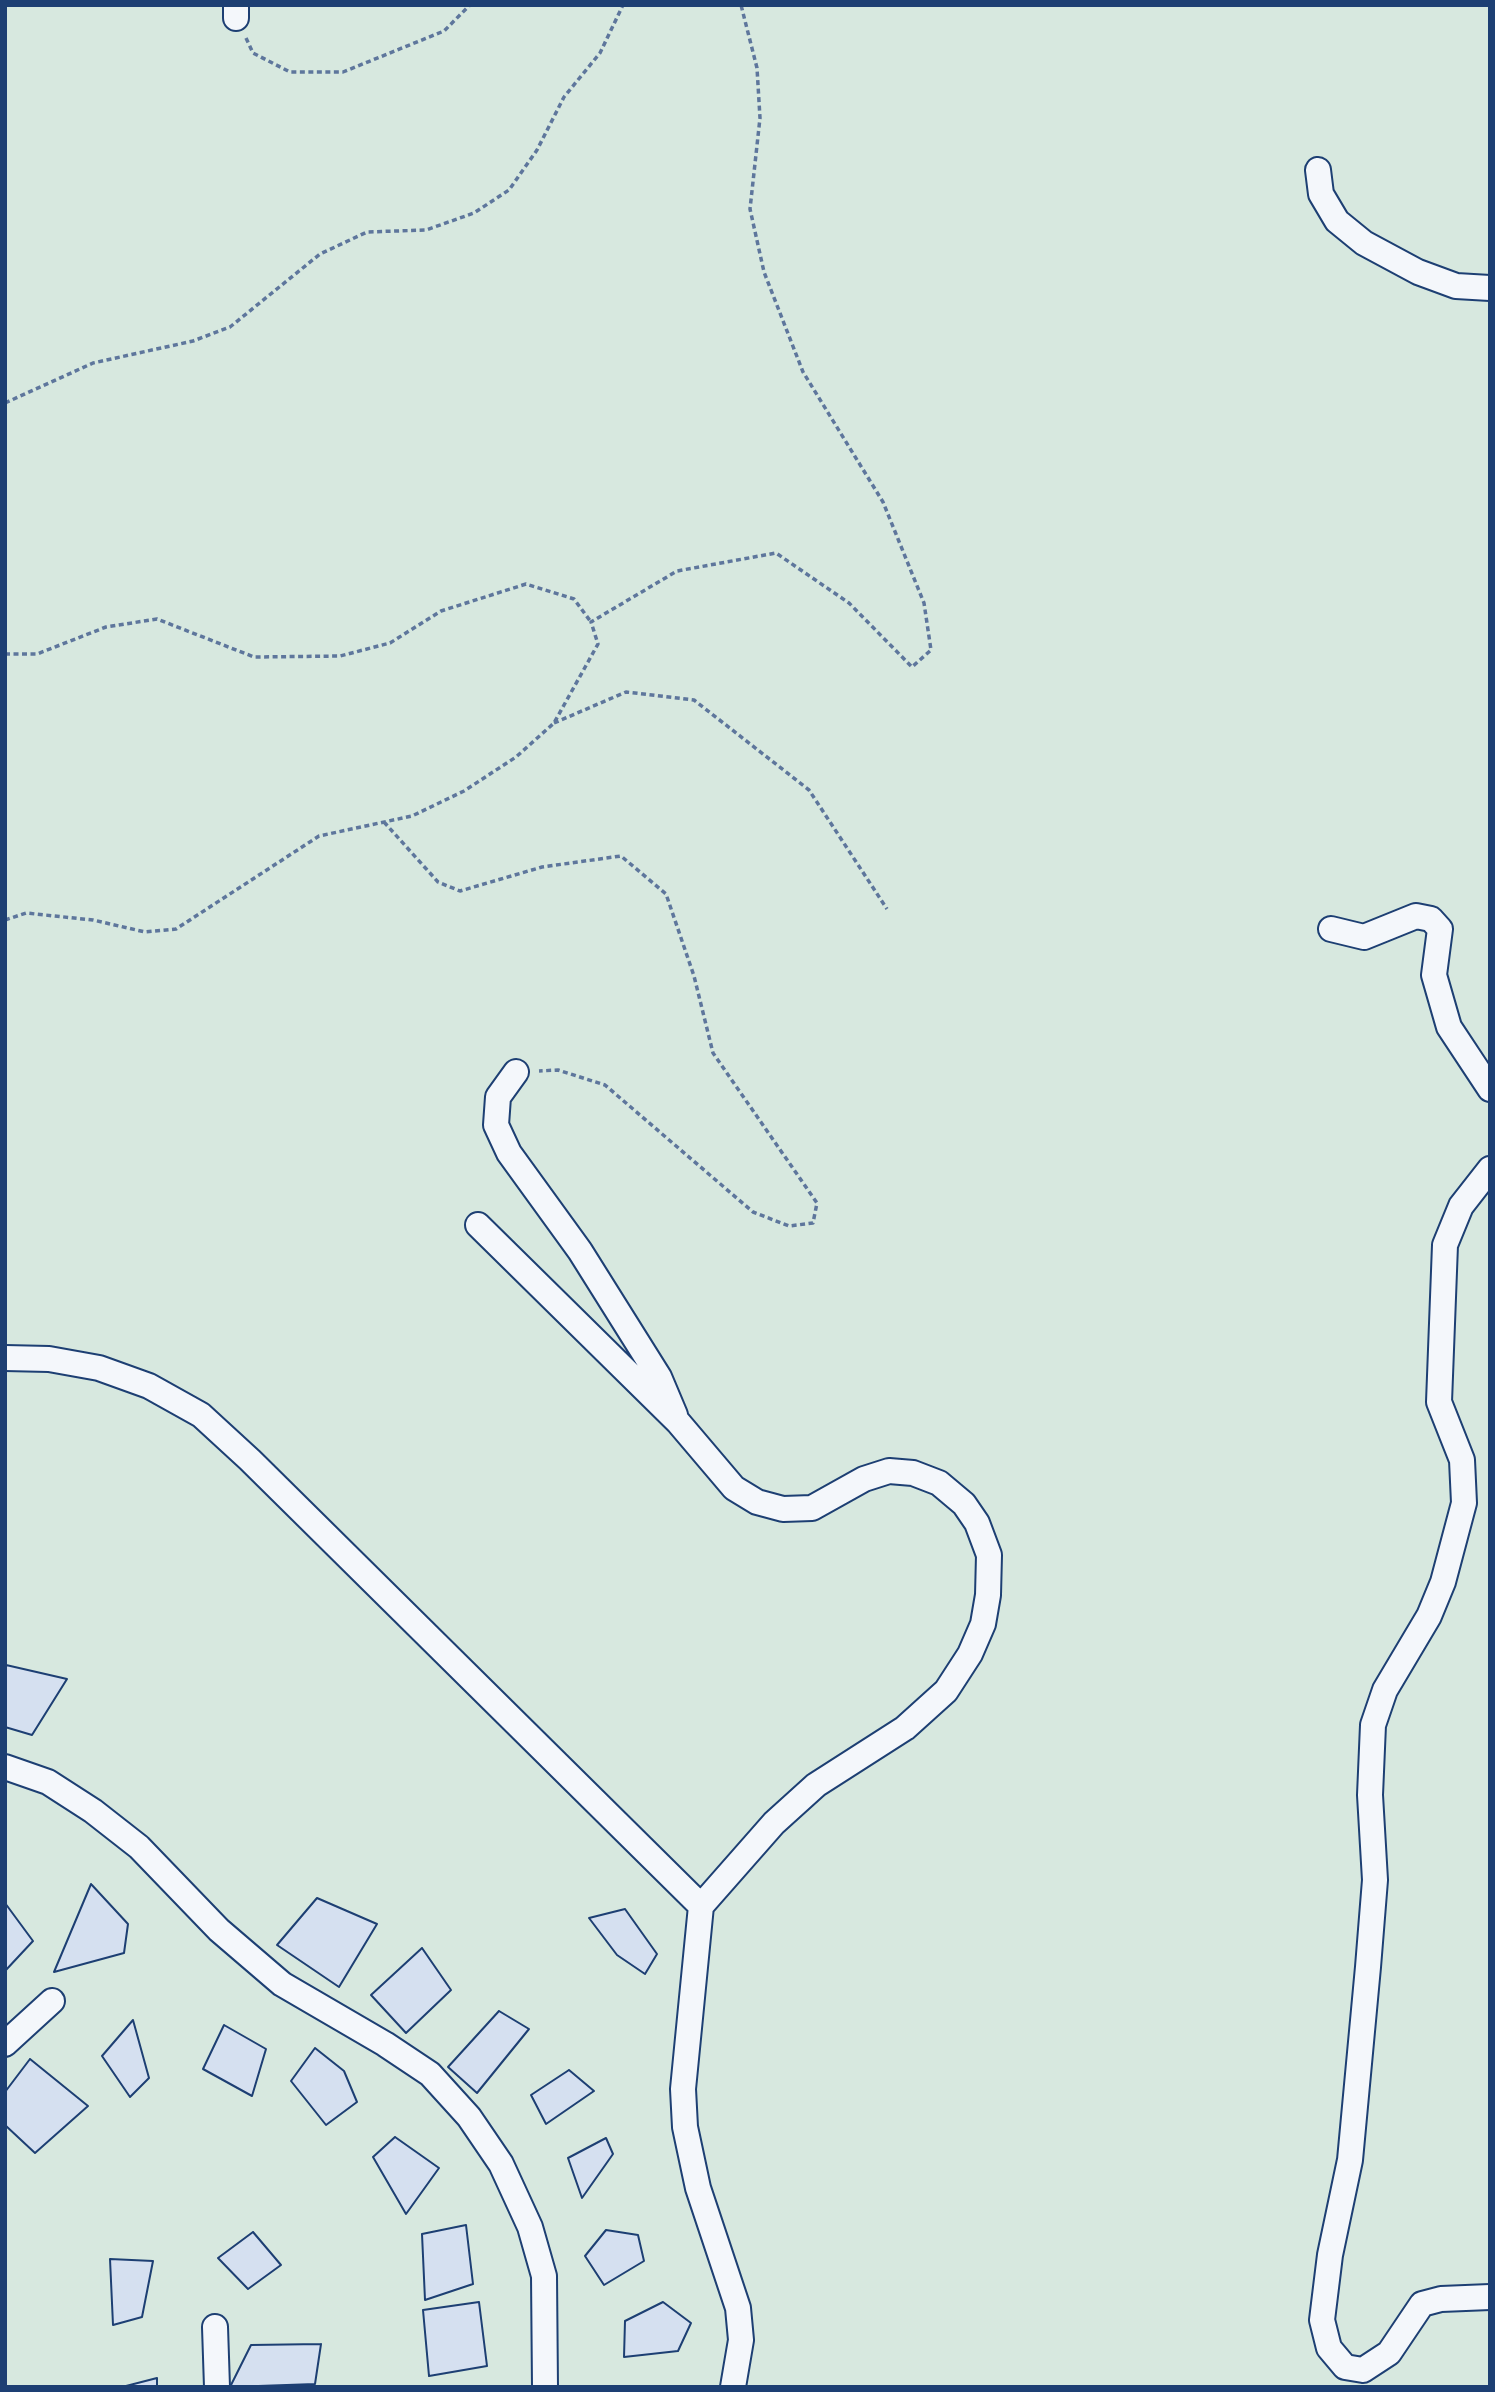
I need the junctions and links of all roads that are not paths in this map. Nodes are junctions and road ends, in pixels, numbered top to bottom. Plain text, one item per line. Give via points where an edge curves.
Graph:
1 (1318, 170) dead end
2 (1490, 288) edge
3 (1331, 929) dead end
4 (516, 1072) road end
5 (1490, 1088) edge
6 (1490, 1168) edge
7 (478, 1225) dead end
8 (5, 1359) edge
9 (678, 1422) junction
10 (5, 1767) edge
11 (701, 1906) junction
12 (52, 2001) dead end
13 (5, 2044) edge
14 (1490, 2297) edge
15 (215, 2327) dead end
16 (217, 2387) edge
17 (545, 2387) edge
18 (733, 2387) edge

1 - 2 street via 1321,194 1337,221 1364,243 1443,282
3 - 5 street via 1364,937 1416,916 1431,919 1440,929 1434,975 1449,1027
4 - 9 street via 498,1097 496,1125 509,1153 580,1251 659,1377
6 - 14 street via 1461,1206 1445,1245 1439,1402 1462,1460 1464,1503 1443,1582 1424,1626 1385,1690 1373,1725 1370,1795 1375,1880 1368,1967 1350,2161 1322,2320 1329,2348 1345,2367 1363,2370 1389,2353 1422,2304
7 - 9 street
8 - 11 street via 50,1359 99,1367 149,1386 201,1415
9 - 11 street via 734,1488 757,1502 783,1509 813,1508 864,1479 889,1471 913,1473 939,1483 964,1504 989,1555 983,1624 946,1690 905,1728 816,1785 774,1823
10 - 17 street via 48,1782 93,1811 139,1847 219,1930 282,1984 430,2074 469,2117 506,2176 530,2227 544,2276
11 - 18 street via 683,2089 685,2127 698,2188 738,2308 741,2340
12 - 13 street
15 - 16 street

